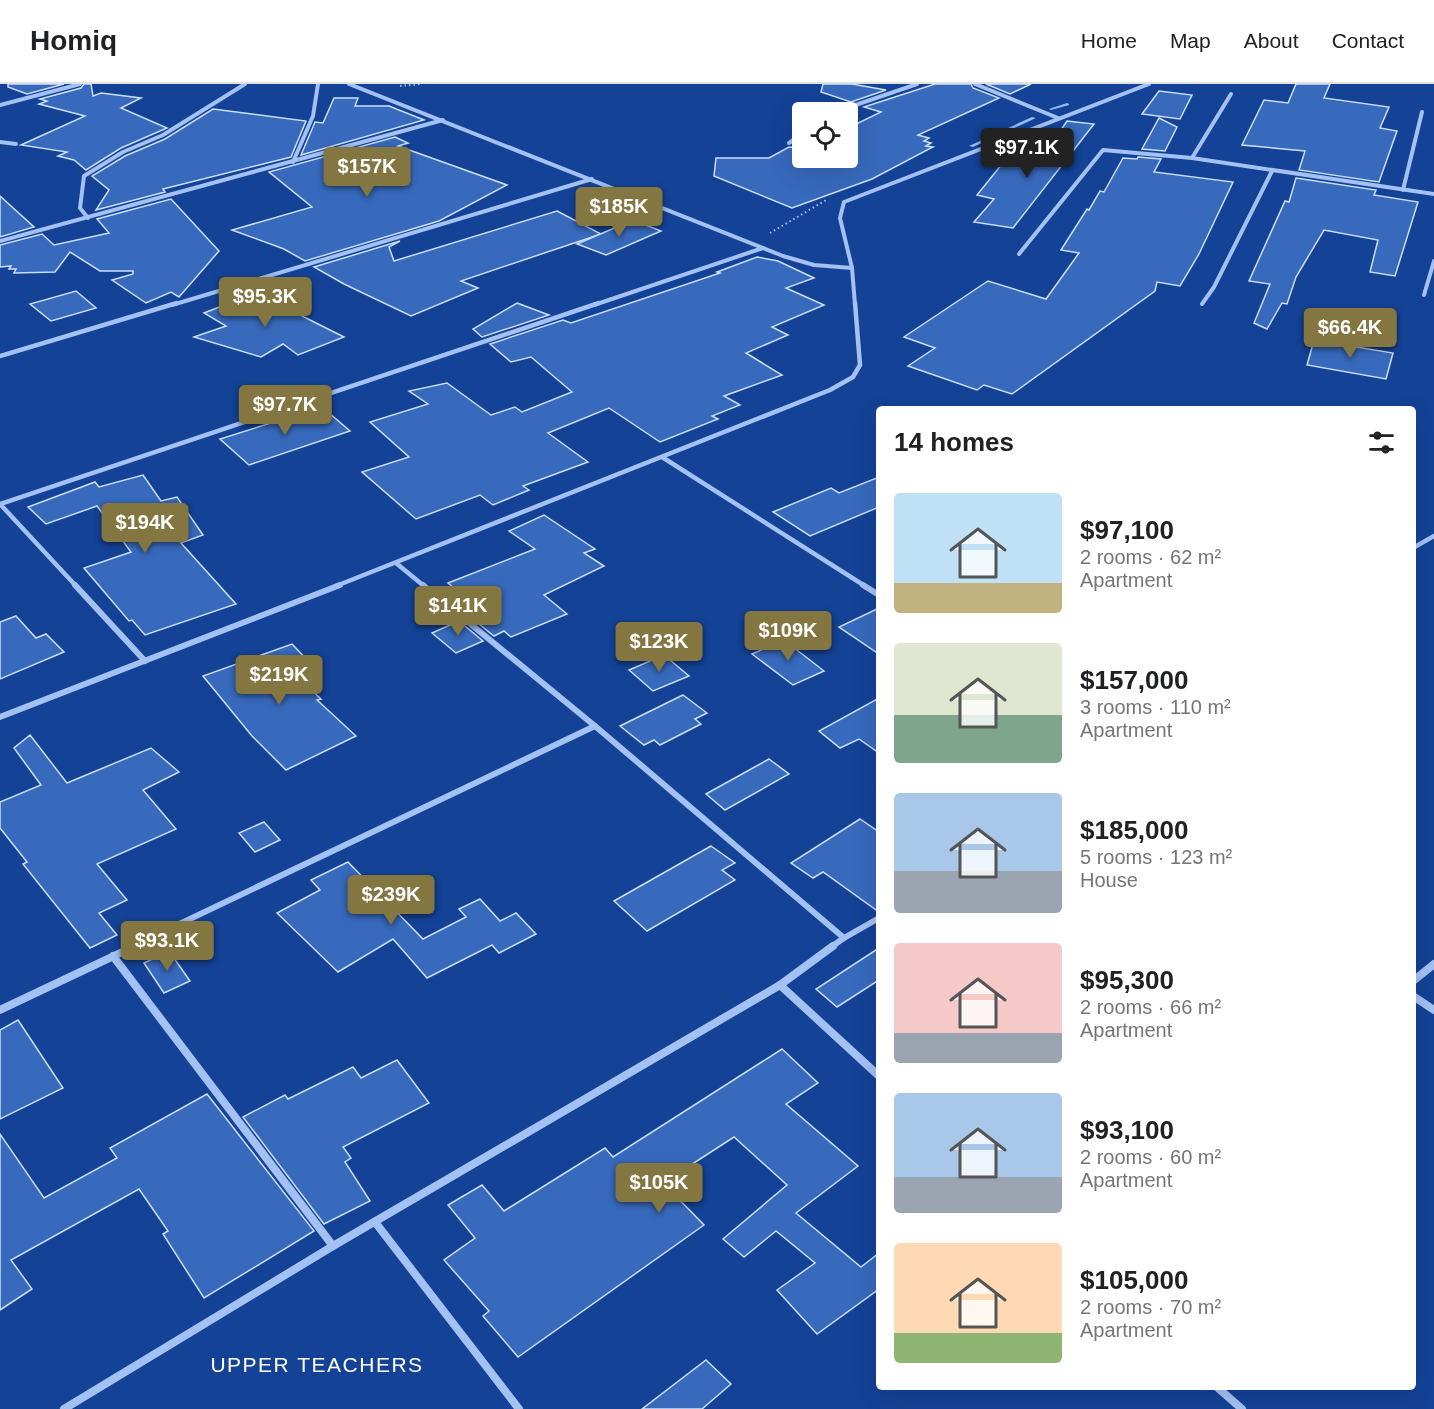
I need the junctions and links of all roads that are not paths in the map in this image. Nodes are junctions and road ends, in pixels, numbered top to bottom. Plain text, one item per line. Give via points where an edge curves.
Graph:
1 (80, 84) edge
2 (245, 84) edge
3 (318, 84) edge
4 (349, 84) edge
5 (917, 84) edge
6 (975, 84) edge
7 (1149, 84) edge
8 (1231, 94) dead end
9 (0, 103) edge
10 (858, 104) edge
11 (1422, 112) dead end
12 (1058, 118) junction
13 (443, 120) junction
14 (792, 141) edge
15 (0, 142) edge
16 (789, 143) dead end
17 (16, 144) dead end
18 (1192, 158) junction
19 (293, 162) junction
20 (1272, 171) junction
21 (592, 179) junction
22 (1403, 190) junction
23 (1434, 194) edge
24 (88, 218) junction
25 (0, 241) edge
26 (762, 248) junction
27 (1019, 254) dead end
28 (1434, 261) edge
29 (852, 268) junction
30 (1424, 295) dead end
31 (1202, 304) dead end
32 (0, 356) edge
33 (662, 457) junction
34 (0, 504) edge
35 (1434, 536) edge
36 (1416, 546) edge
37 (396, 563) junction
38 (876, 593) edge
39 (145, 661) junction
40 (0, 717) edge
41 (596, 726) junction
42 (876, 920) edge
43 (844, 938) junction
44 (113, 956) junction
45 (1434, 964) edge
46 (1416, 979) edge
47 (780, 985) junction
48 (1416, 998) edge
49 (0, 1010) edge
50 (1434, 1010) edge
51 (876, 1073) edge
52 (375, 1222) junction
53 (333, 1246) junction
54 (1220, 1390) edge
55 (64, 1409) edge
56 (519, 1409) edge
57 (1242, 1409) edge

1 - 9 street
2 - 24 street via 163,135 123,152 84,176 80,208
3 - 19 street via 313,116
4 - 13 street
5 - 10 street
6 - 12 street
7 - 12 street
8 - 18 street
11 - 22 street
12 - 29 street via 844,202 840,218
13 - 19 street
13 - 21 street
14 - 16 street
15 - 17 street
18 - 20 street
18 - 27 street via 1103,150
19 - 24 street
20 - 22 street
20 - 31 street
21 - 26 street
21 - 32 street
22 - 23 street
24 - 25 street
26 - 29 street via 814,265
26 - 34 street
28 - 30 street
29 - 33 street via 860,365 853,377 830,390
33 - 37 street
33 - 38 street
34 - 39 street
35 - 36 street
37 - 39 street
37 - 41 street
39 - 40 street
41 - 43 street
41 - 44 street
42 - 43 street
43 - 47 street
44 - 49 street
44 - 53 street
45 - 46 street
47 - 51 street
47 - 52 street
48 - 50 street
52 - 53 street
52 - 56 street
53 - 55 street
54 - 57 street

